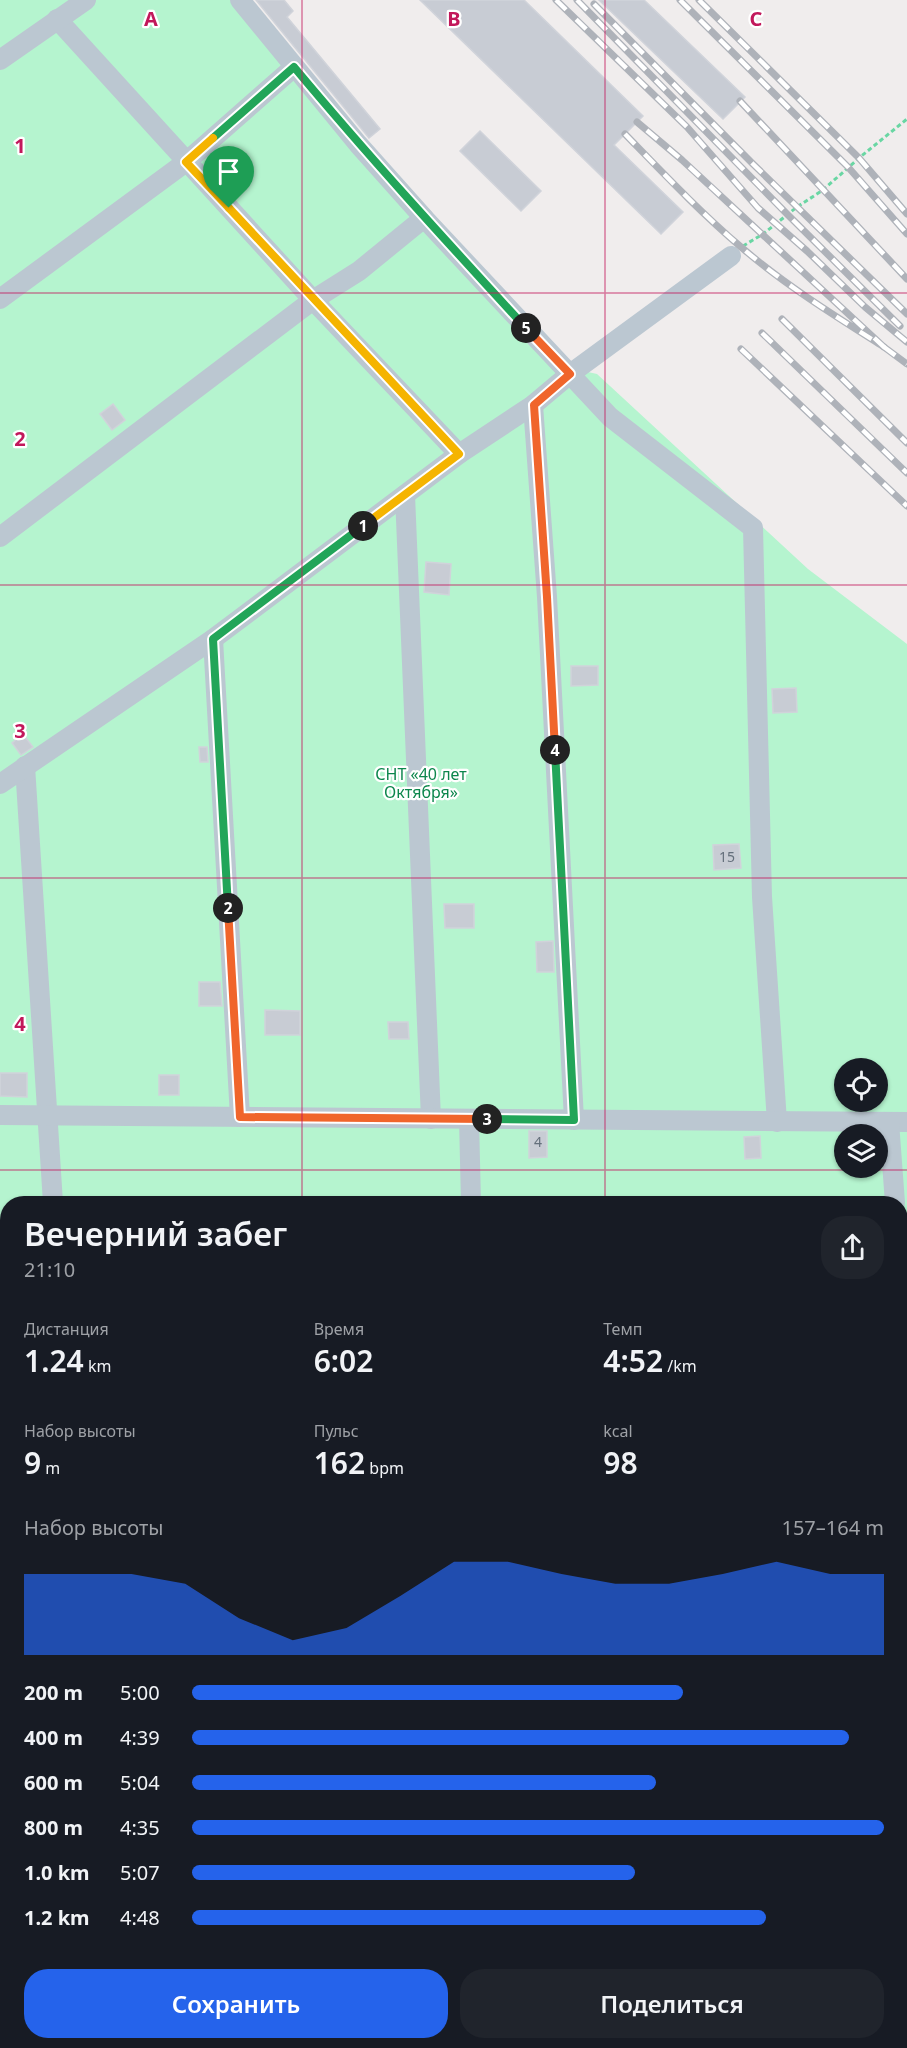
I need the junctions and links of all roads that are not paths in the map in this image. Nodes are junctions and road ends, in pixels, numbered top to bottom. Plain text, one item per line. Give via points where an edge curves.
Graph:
1 (86, 0) edge
2 (240, 0) edge
3 (57, 19) junction
4 (0, 60) edge
5 (294, 67) junction
6 (186, 162) junction
7 (424, 218) junction
8 (731, 256) road end
9 (0, 299) edge
10 (314, 300) junction
11 (570, 374) junction
12 (534, 405) junction
13 (459, 454) junction
14 (405, 495) junction
15 (0, 537) edge
16 (213, 639) junction
17 (25, 766) junction
18 (0, 784) edge
19 (0, 1115) edge
20 (47, 1115) junction
21 (240, 1117) junction
22 (431, 1119) junction
23 (469, 1119) junction
24 (574, 1120) junction
25 (777, 1122) junction
26 (898, 1122) edge
27 (53, 1196) edge
28 (471, 1196) edge
29 (895, 1196) edge

1 - 3 street
2 - 5 street
3 - 4 street
3 - 6 street
5 - 6 street
5 - 7 street
6 - 9 street
6 - 10 street
7 - 10 street via 359,271
7 - 11 street
8 - 11 street
10 - 13 street
10 - 15 street
11 - 12 street
11 - 25 street via 610,417 753,528 762,897
12 - 13 street
12 - 24 street
13 - 14 street
14 - 16 street
14 - 22 street
16 - 17 street
16 - 21 street
17 - 18 street
17 - 20 street
19 - 20 street
20 - 21 street
20 - 27 street
21 - 22 street
22 - 23 street
23 - 24 street
23 - 28 street
24 - 25 street
25 - 26 street
26 - 29 street

